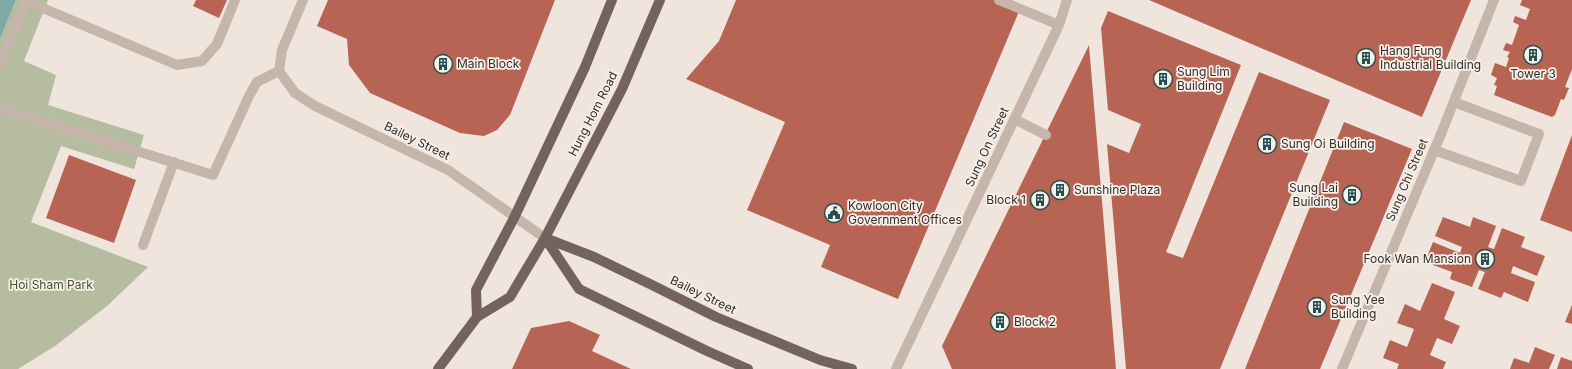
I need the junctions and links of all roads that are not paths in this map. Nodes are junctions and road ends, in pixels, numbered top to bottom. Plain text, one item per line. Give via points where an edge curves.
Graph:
1 (235, 0) edge
2 (303, 0) edge
3 (612, 0) edge
4 (660, 0) edge
5 (999, 0) edge
6 (1067, 0) edge
7 (1494, 0) edge
8 (26, 1) edge
9 (1059, 25) junction
10 (0, 65) edge
11 (279, 71) junction
12 (1454, 102) junction
13 (0, 108) edge
14 (1014, 119) junction
15 (1046, 135) dead end
16 (1434, 150) junction
17 (174, 162) junction
18 (514, 218) junction
19 (545, 238) junction
20 (143, 245) dead end
21 (477, 317) junction
22 (438, 369) edge
23 (748, 369) edge
24 (852, 369) edge
25 (896, 369) edge
26 (1342, 369) edge

1 - 8 street via 217,44 202,61 177,65
2 - 11 street via 282,50
3 - 18 main road via 585,67
4 - 19 main road, Hung Hom Road via 622,89
5 - 9 street
6 - 9 street, Sung On Street
7 - 12 street, Sung Chi Street
8 - 10 street
9 - 14 street, Sung On Street
11 - 17 street via 257,82 213,175
11 - 18 street, Bailey Street via 295,93 315,106 448,170
12 - 16 street, Sung Chi Street
12 - 16 street via 1539,134 1520,182
13 - 17 street
14 - 15 street
14 - 25 street, Sung On Street
16 - 26 street, Sung Chi Street
17 - 20 street
18 - 19 street, Bailey Street
18 - 21 main road via 476,290
19 - 21 main road, Hung Hom Road via 510,297
19 - 23 main road, Bailey Street via 579,289
19 - 24 main road, Bailey Street via 594,257 716,317 820,360
21 - 22 main road

